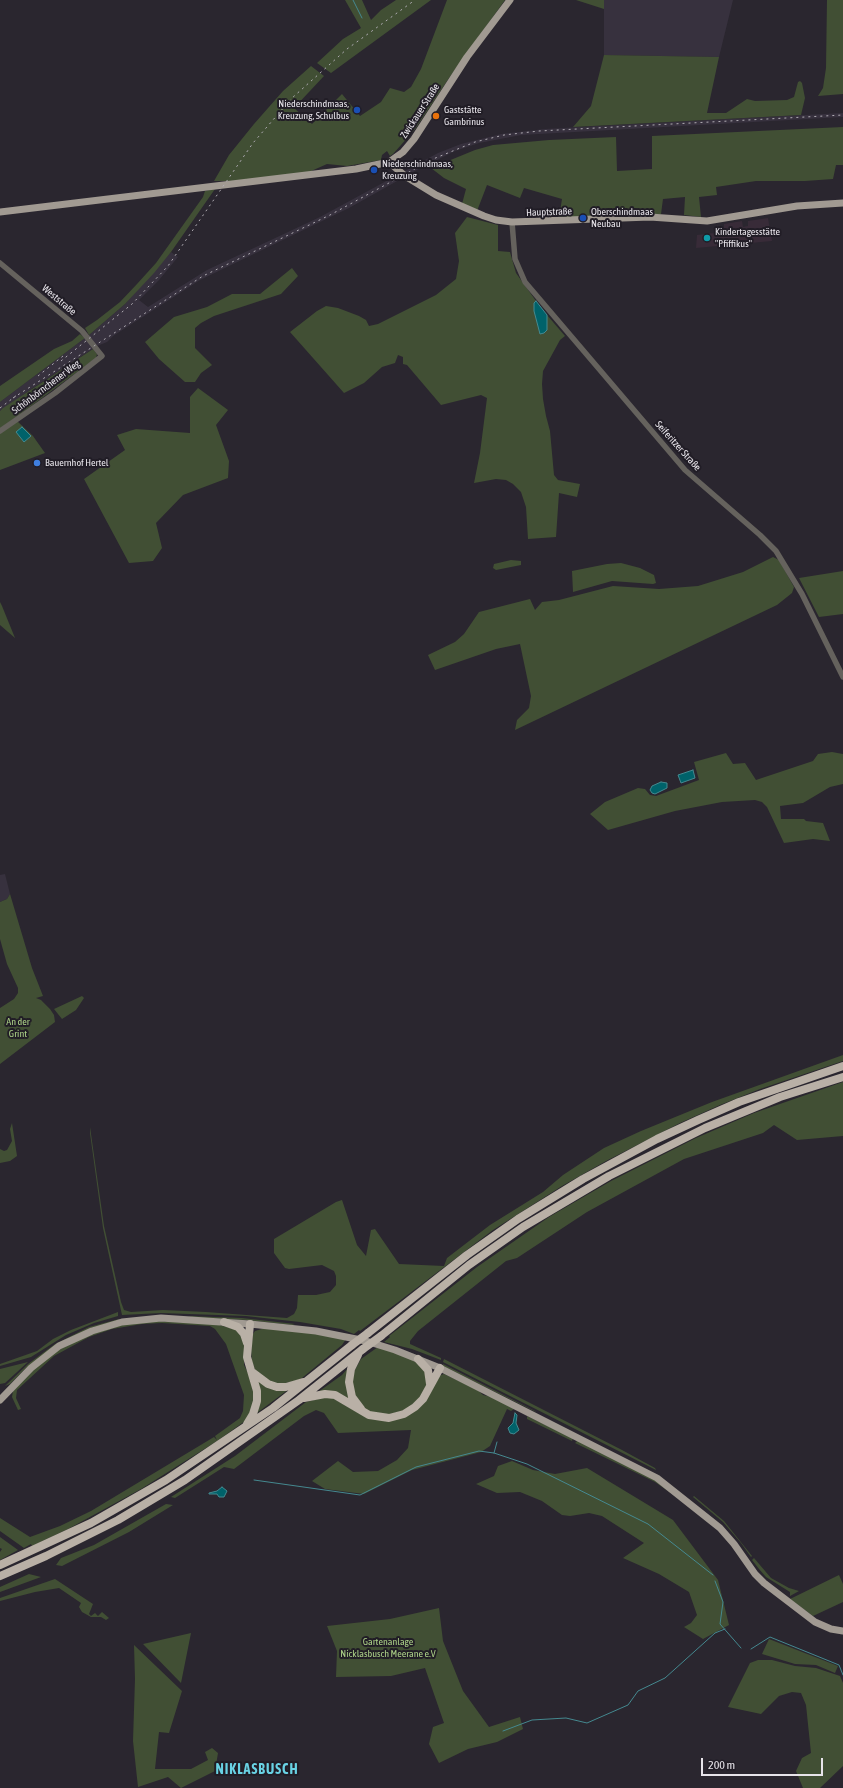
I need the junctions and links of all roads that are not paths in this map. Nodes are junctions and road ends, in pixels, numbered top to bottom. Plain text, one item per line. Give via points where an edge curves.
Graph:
1 (510, 0) edge
2 (389, 162) junction
3 (843, 204) edge
4 (0, 212) edge
5 (512, 222) junction
6 (0, 263) edge
7 (102, 356) joint
8 (0, 431) edge
9 (843, 677) edge
10 (843, 1066) edge
11 (843, 1077) edge
12 (224, 1322) junction
13 (250, 1324) junction
14 (248, 1344) junction
15 (361, 1351) junction
16 (418, 1359) junction
17 (440, 1368) junction
18 (251, 1372) junction
19 (308, 1381) junction
20 (430, 1386) junction
21 (0, 1400) edge
22 (300, 1400) junction
23 (364, 1413) junction
24 (246, 1427) junction
25 (0, 1565) edge
26 (0, 1576) edge
27 (843, 1631) edge

1 - 2 main road, Zwickauer Straße via 467,57 411,143
2 - 4 main road, Zwickauer Straße via 373,167
2 - 5 main road, Hauptstraße via 405,176 436,195 484,216
3 - 5 main road, Hauptstraße via 797,206 707,221 650,217
5 - 9 street, Seiferitzer Straße via 515,259 525,282 685,470 776,551 802,594
6 - 7 street, Weststraße via 82,331
7 - 8 street, Schönbörnchener Weg
10 - 19 highway, bridge via 764,1093 698,1120 583,1179 518,1219 467,1255
11 - 15 highway, bridge via 780,1097 705,1128 609,1176 469,1265
12 - 13 main road
12 - 14 highway via 238,1328
12 - 21 main road via 144,1319 122,1322 92,1331 59,1346 41,1359
13 - 14 highway
13 - 16 main road via 337,1335 395,1350
14 - 18 highway via 247,1356
15 - 22 highway
15 - 23 highway via 351,1369 349,1382 352,1398
16 - 17 main road
16 - 20 highway via 428,1370
17 - 20 highway
17 - 27 main road via 657,1478 720,1528 757,1576 815,1622
18 - 19 highway via 277,1387
18 - 24 highway via 257,1391 257,1401
19 - 24 highway
20 - 23 highway via 423,1399 404,1414 380,1418
22 - 23 highway via 325,1394 335,1395
22 - 26 highway via 185,1480 118,1520
24 - 25 highway via 130,1502 71,1534

